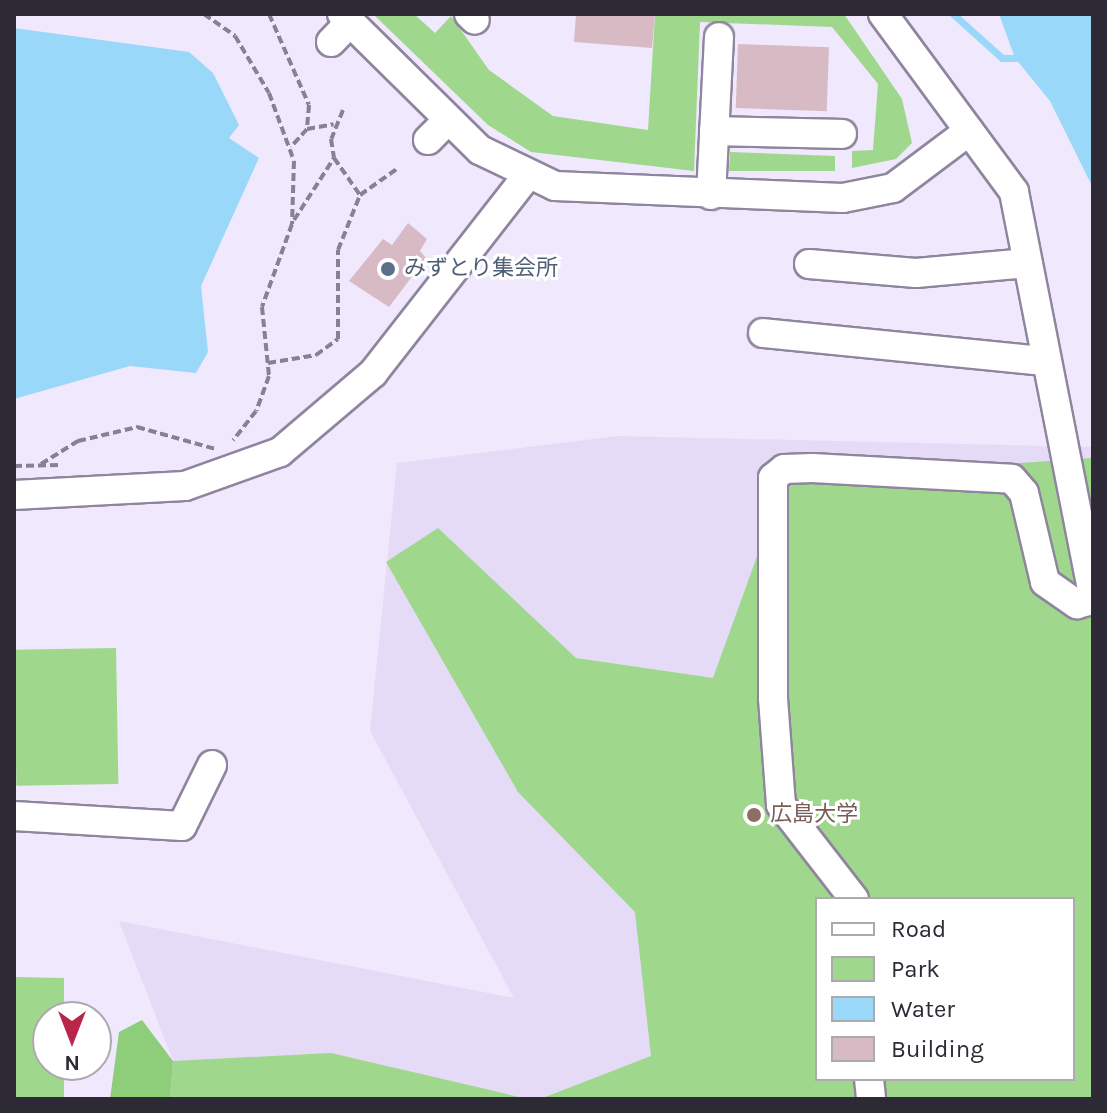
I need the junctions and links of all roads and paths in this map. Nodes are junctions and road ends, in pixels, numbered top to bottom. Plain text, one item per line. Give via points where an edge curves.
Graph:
1 (204, 14) edge
2 (269, 14) edge
3 (883, 14) edge
4 (341, 26) edge
5 (719, 37) dead end
6 (343, 110) dead end
7 (334, 124) junction
8 (307, 129) junction
9 (714, 131) junction
10 (969, 131) junction
11 (842, 134) dead end
12 (291, 147) junction
13 (334, 158) junction
14 (398, 168) dead end
15 (526, 177) junction
16 (360, 195) junction
17 (711, 195) junction
18 (292, 224) junction
19 (1028, 263) junction
20 (809, 264) dead end
21 (763, 333) dead end
22 (1046, 361) junction
23 (268, 363) junction
24 (218, 450) junction
25 (191, 456) dead end
26 (39, 465) junction
27 (65, 465) dead end
28 (14, 466) edge
29 (14, 495) edge
30 (1091, 591) edge
31 (212, 765) dead end
32 (14, 816) edge
33 (852, 897) edge

1 - 12 path via 235,36
2 - 8 path via 309,105
3 - 10 street
4 - 15 street via 438,130
5 - 9 street
6 - 7 path
7 - 8 path
7 - 13 path
8 - 12 path
9 - 11 street
9 - 17 street
10 - 17 street via 893,188 843,198
10 - 19 street via 1014,192
12 - 18 path
13 - 16 path
13 - 18 path
14 - 16 path
15 - 17 street via 584,191
15 - 29 street via 373,373 280,452 185,486
16 - 23 path via 338,250 338,339 316,355
18 - 23 path via 262,307
19 - 20 street via 916,273
19 - 22 street
21 - 22 street
22 - 30 street
23 - 24 path via 256,411
24 - 25 path
24 - 26 path via 137,427 78,441
26 - 27 path
26 - 28 path
30 - 33 street via 1077,604 1045,582 1024,493 1012,479 812,468 784,469 773,478 773,698 781,805
31 - 32 street via 182,826

